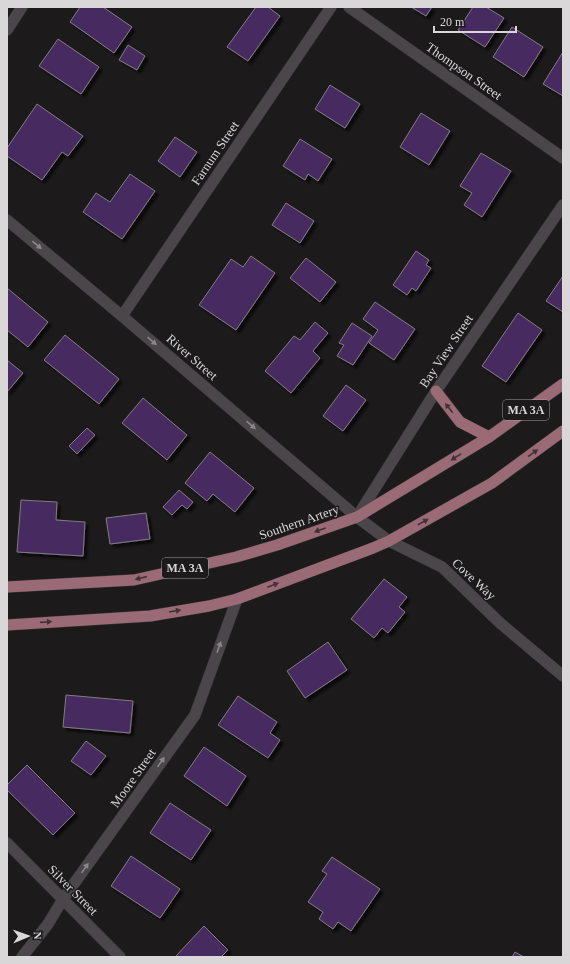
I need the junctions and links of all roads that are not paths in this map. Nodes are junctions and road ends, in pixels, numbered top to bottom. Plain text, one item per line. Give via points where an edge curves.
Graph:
1 (22, 7) edge
2 (331, 7) edge
3 (349, 7) edge
4 (7, 30) edge
5 (563, 158) edge
6 (563, 205) edge
7 (7, 220) edge
8 (122, 316) junction
9 (563, 384) edge
10 (436, 391) junction
11 (563, 431) edge
12 (489, 437) junction
13 (357, 517) junction
14 (389, 541) junction
15 (7, 587) edge
16 (237, 599) junction
17 (7, 625) edge
18 (563, 676) edge
19 (7, 842) edge
20 (63, 900) junction
21 (22, 957) edge
22 (120, 957) edge

1 - 4 street
2 - 8 street, Farnum Street
3 - 5 street, Thompson Street
6 - 10 street, Bay View Street
7 -> 8 street, River Street
8 -> 13 street, River Street
9 - 12 main road, Southern Artery / MA 3A
12 -> 10 main road via 460,422
10 - 13 street, Bay View Street
14 -> 11 main road, MA 3A via 492,483
12 -> 13 main road, Southern Artery / MA 3A
13 - 14 street, Cove Way
13 -> 15 main road, Southern Artery / MA 3A via 243,555 134,580
16 -> 14 main road, MA 3A
14 - 18 street, Cove Way via 442,567 500,623
17 -> 16 main road, MA 3A via 150,616
20 -> 16 street, Moore Street via 195,715
19 - 20 street, Silver Street
20 - 21 street, Moore Street
20 - 22 street, Silver Street

